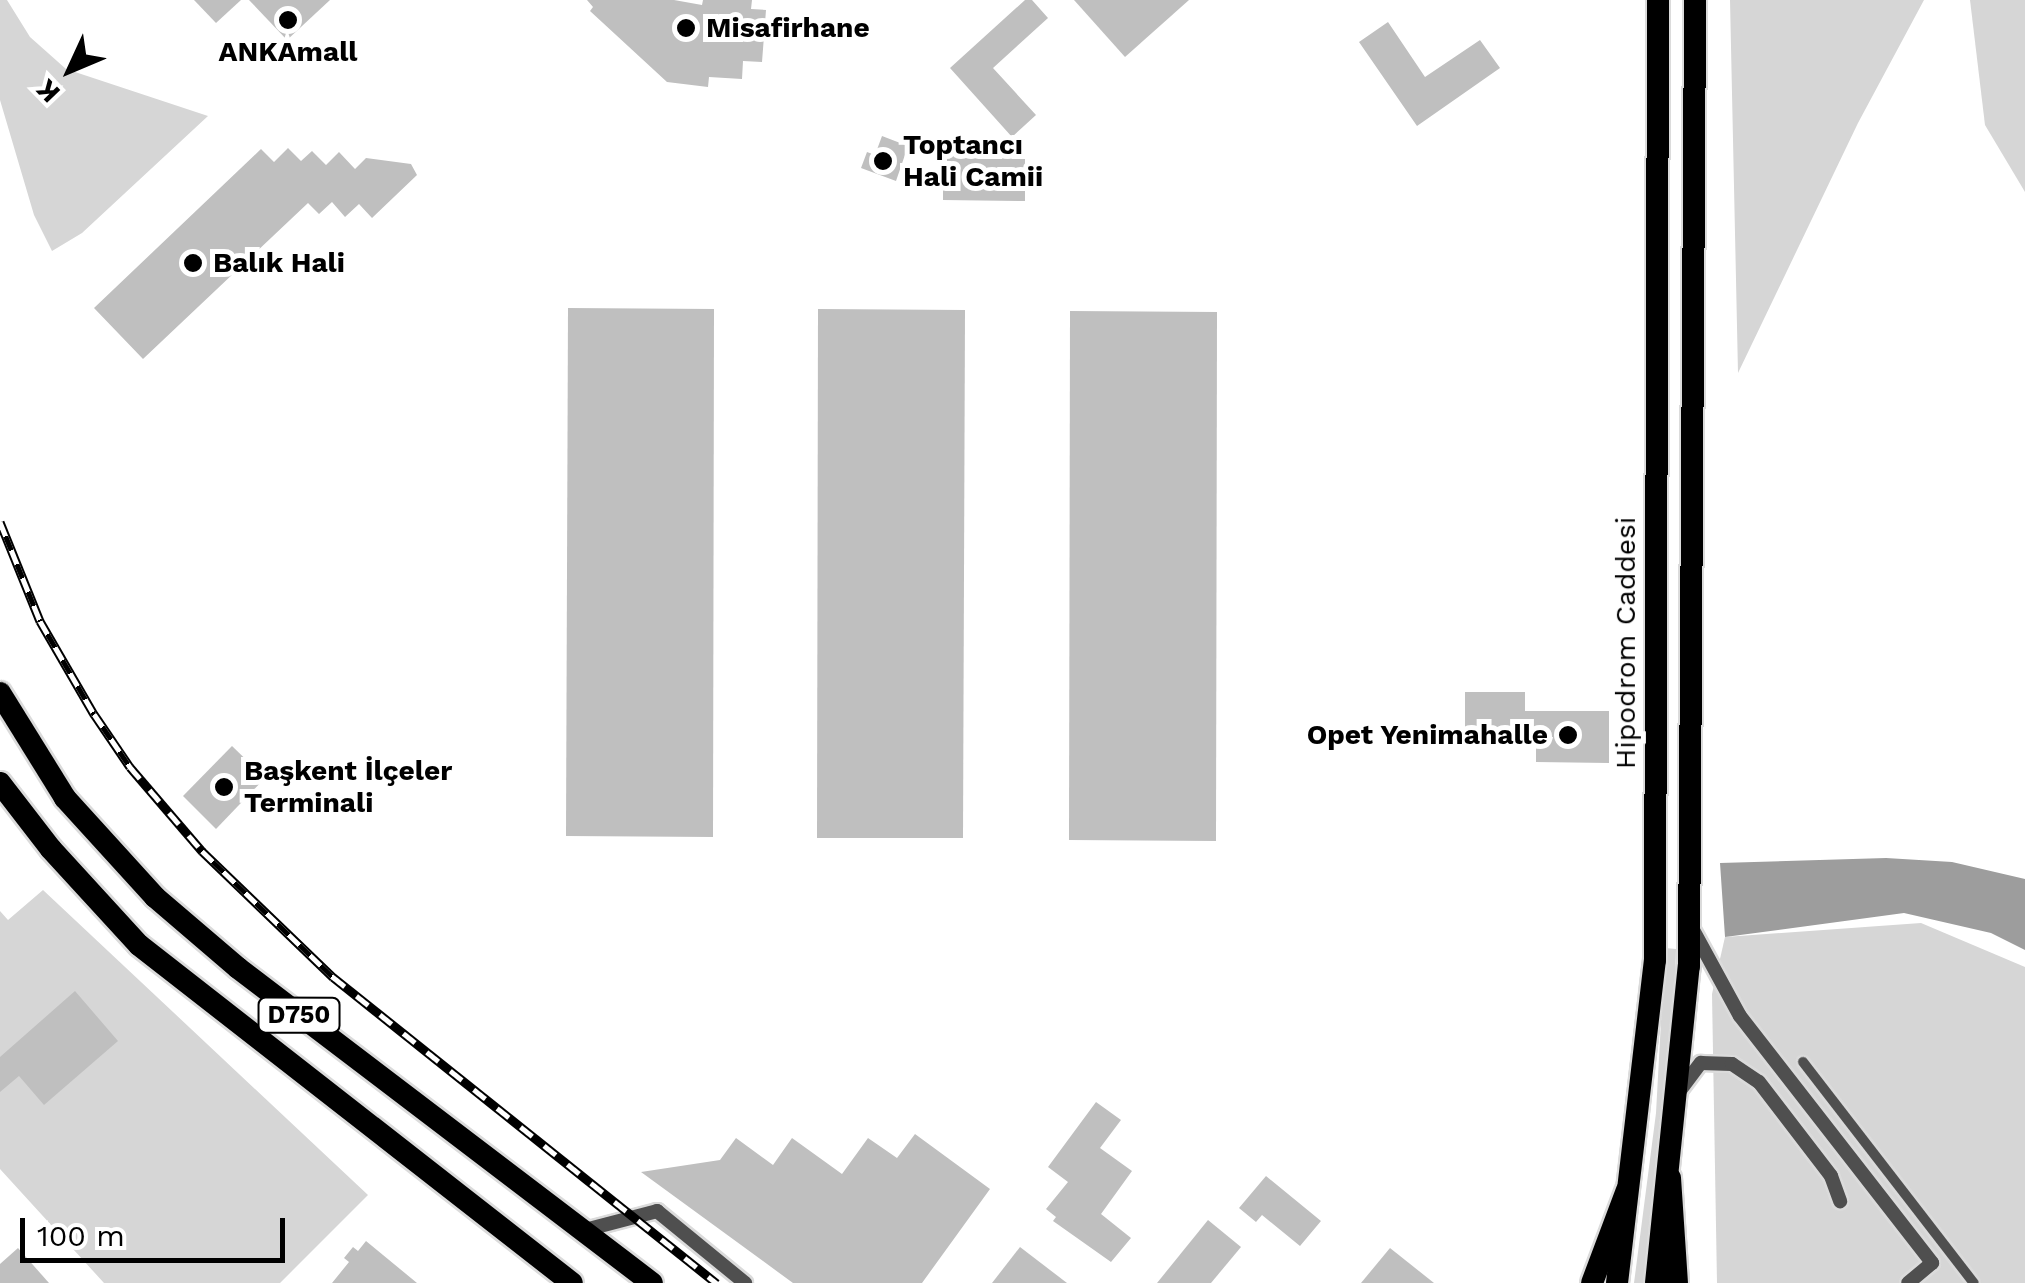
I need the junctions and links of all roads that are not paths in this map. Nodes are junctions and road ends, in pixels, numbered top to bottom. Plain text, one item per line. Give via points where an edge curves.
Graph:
1 (1658, 0) edge
2 (1695, 0) edge
3 (0, 693) edge
4 (0, 783) edge
5 (1690, 923) junction
6 (1802, 1062) dead end
7 (1678, 1094) junction
8 (1670, 1178) junction
9 (1627, 1190) junction
10 (1840, 1201) dead end
11 (582, 1231) junction
12 (572, 1283) edge
13 (652, 1283) edge
14 (745, 1283) edge
15 (1592, 1283) edge
16 (1617, 1283) edge
17 (1656, 1283) edge
18 (1677, 1283) edge
19 (1908, 1283) edge
20 (1974, 1283) edge

1 - 9 main road, Hipodrom Caddesi via 1655,960
2 - 5 main road
3 - 11 main road, D750 via 66,798 155,896 238,968
4 - 12 main road, D750 via 139,944
5 - 7 main road
5 - 19 street via 1740,1016 1932,1263
6 - 20 street
7 - 8 main road
7 - 10 street via 1701,1062 1732,1064 1759,1082 1796,1128 1832,1176
8 - 17 main road
8 - 18 main road
9 - 15 main road
9 - 16 main road, Hipodrom Caddesi
11 - 13 main road, D750
11 - 14 street via 656,1211

